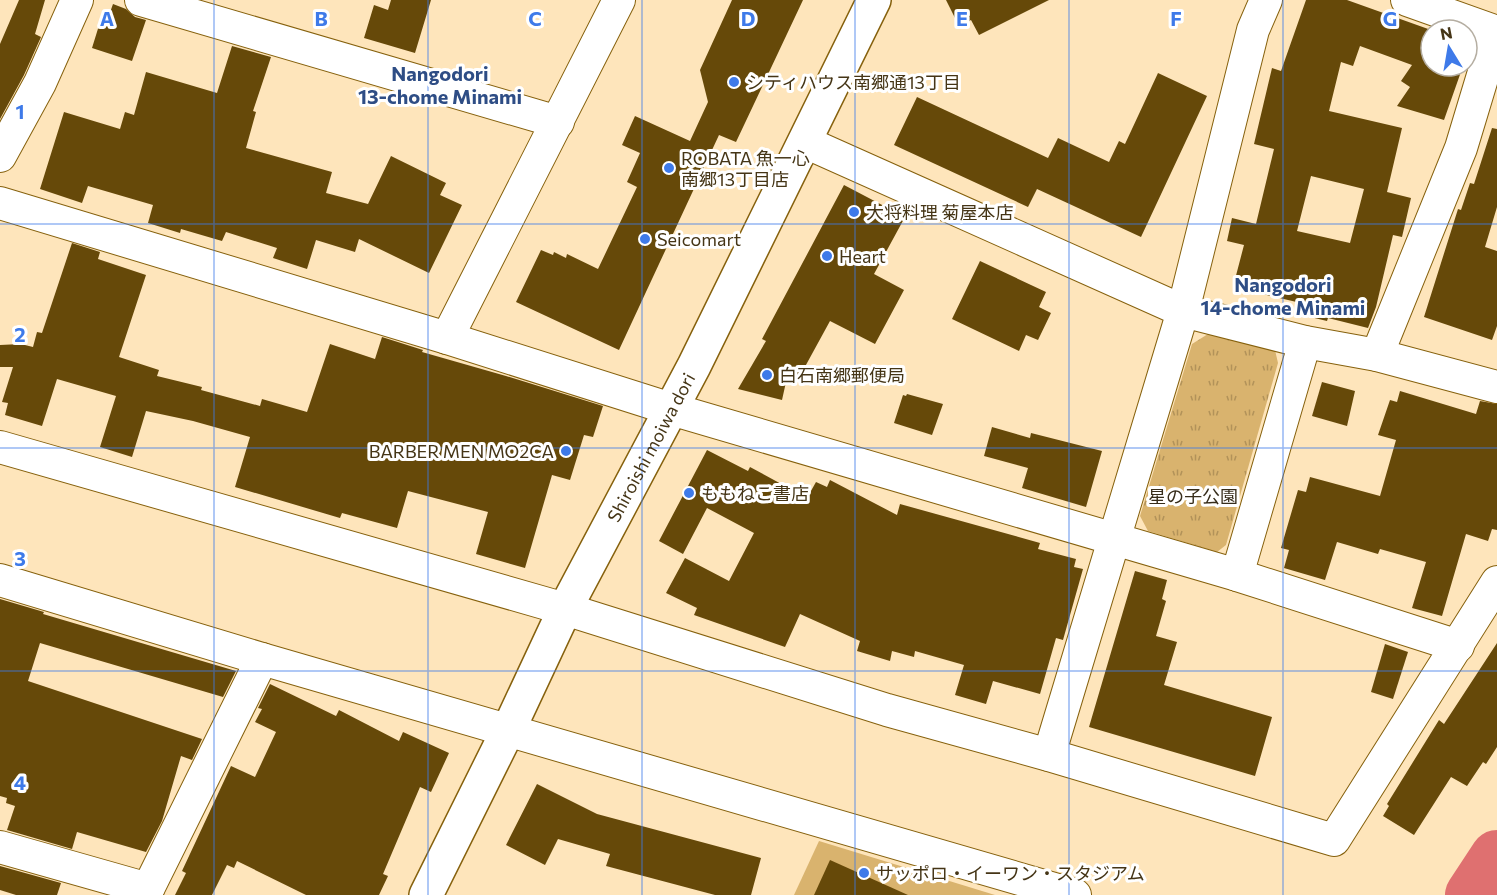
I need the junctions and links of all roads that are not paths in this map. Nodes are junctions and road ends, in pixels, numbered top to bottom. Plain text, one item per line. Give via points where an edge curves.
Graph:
1 (77, 0) edge
2 (141, 0) edge
3 (620, 0) edge
4 (874, 0) edge
5 (1266, 0) edge
6 (1407, 0) edge
7 (1497, 32) edge
8 (558, 122) junction
9 (805, 142) junction
10 (0, 156) edge
11 (0, 202) edge
12 (1183, 311) junction
13 (447, 338) junction
14 (1305, 342) junction
15 (1377, 355) junction
16 (1497, 387) edge
17 (671, 409) junction
18 (0, 447) edge
19 (1114, 540) junction
20 (1237, 574) junction
21 (0, 580) edge
22 (1497, 582) edge
23 (565, 609) junction
24 (1458, 646) junction
25 (262, 659) junction
26 (511, 724) junction
27 (1049, 755) junction
28 (0, 847) edge
29 (147, 892) edge
30 (426, 895) edge
31 (1075, 895) edge

1 - 10 street via 40,83
2 - 8 street
3 - 8 street
4 - 9 main road, Shiroishi moiwa dori
5 - 12 street via 1253,30
6 - 7 street
7 - 15 street via 1461,148
8 - 13 street
9 - 12 street
9 - 17 main road, Shiroishi moiwa dori
11 - 13 street
12 - 14 street
12 - 19 street
13 - 17 street
14 - 15 street
14 - 20 street
15 - 16 street
17 - 19 street
17 - 23 main road, Shiroishi moiwa dori
18 - 23 street
19 - 20 street
19 - 27 street
20 - 24 street
21 - 25 street
22 - 24 street
23 - 26 main road, Shiroishi moiwa dori
23 - 27 street via 887,710
24 - 27 street via 1334,840
25 - 26 street
25 - 29 street
26 - 30 main road, Shiroishi moiwa dori
26 - 31 street
28 - 29 street

